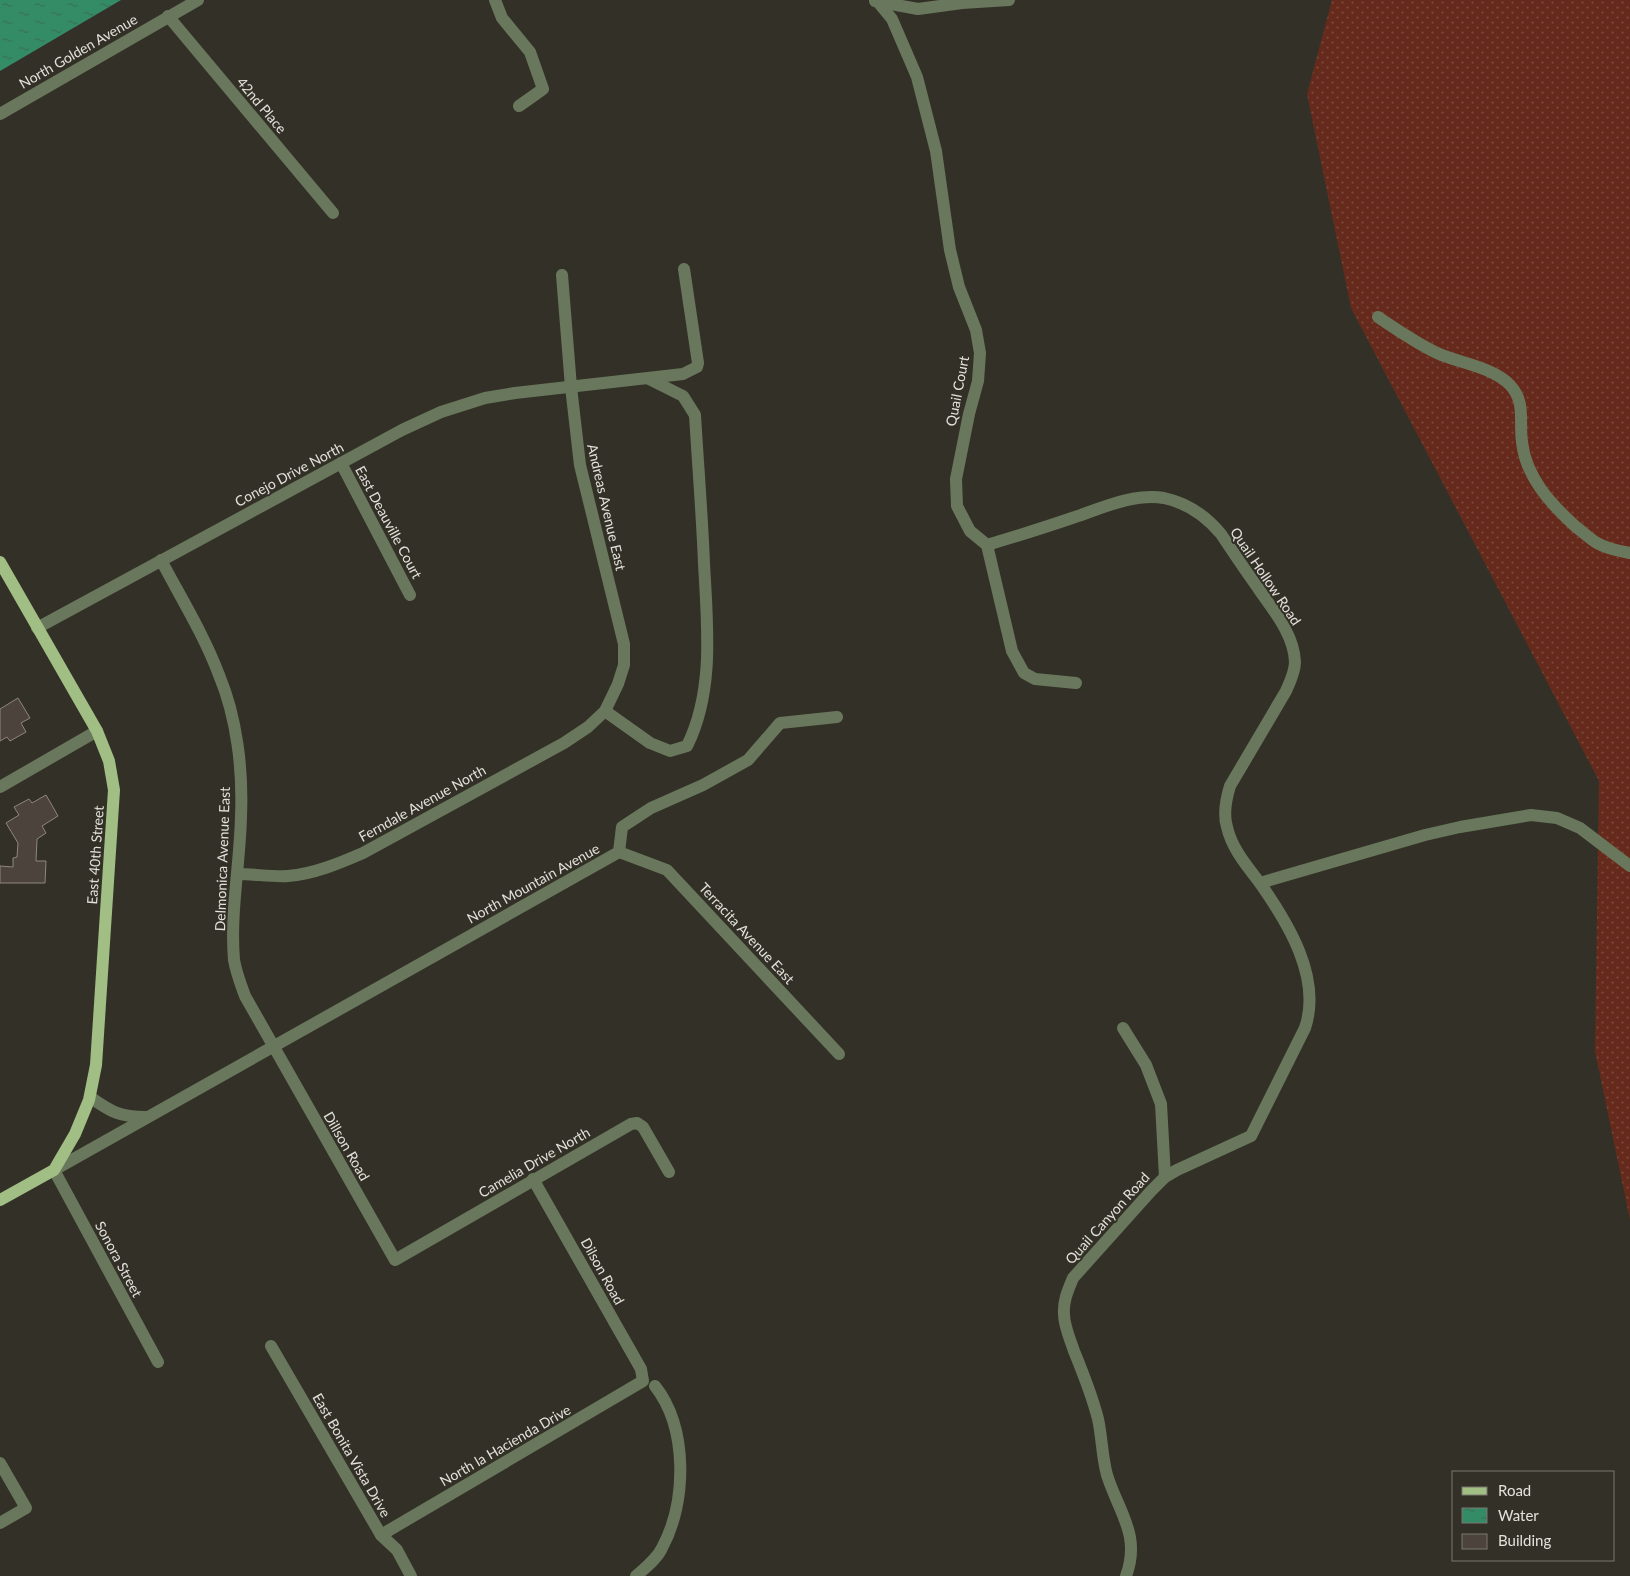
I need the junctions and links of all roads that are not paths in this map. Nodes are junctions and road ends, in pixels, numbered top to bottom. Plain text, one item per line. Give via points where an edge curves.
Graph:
1 (198, 0) edge
2 (495, 0) edge
3 (1009, 0) edge
4 (874, 1) edge
5 (168, 16) junction
6 (520, 106) dead end
7 (0, 114) edge
8 (333, 213) dead end
9 (684, 269) dead end
10 (562, 275) dead end
11 (1378, 318) dead end
12 (648, 378) junction
13 (571, 387) junction
14 (341, 463) junction
15 (987, 545) junction
16 (1630, 553) edge
17 (161, 560) junction
18 (0, 562) edge
19 (410, 595) dead end
20 (37, 628) junction
21 (1076, 683) dead end
22 (605, 711) junction
23 (837, 717) dead end
24 (97, 730) junction
25 (0, 787) edge
26 (619, 852) junction
27 (1630, 866) edge
28 (237, 874) junction
29 (1260, 883) junction
30 (1305, 965) joint
31 (1123, 1028) dead end
32 (273, 1046) junction
33 (839, 1054) dead end
34 (90, 1097) junction
35 (149, 1116) junction
36 (54, 1170) junction
37 (670, 1172) dead end
38 (1165, 1177) junction
39 (533, 1179) junction
40 (0, 1200) edge
41 (395, 1260) joint
42 (271, 1346) dead end
43 (158, 1362) dead end
44 (649, 1383) junction
45 (0, 1463) edge
46 (0, 1523) edge
47 (380, 1535) junction
48 (411, 1576) edge
49 (636, 1576) edge
50 (1126, 1576) edge

1 - 5 street, North Golden Avenue
2 - 6 street via 502,18 530,52 542,89
3 - 4 street via 918,9
4 - 15 street, Quail Court via 892,19 917,77 936,152 950,250 959,286 976,330 980,353 978,381 956,479 957,506 970,531
5 - 7 street, North Golden Avenue
5 - 8 street, 42nd Place
9 - 12 street, Conejo Drive North via 697,367 683,374
10 - 13 street, Andreas Avenue East
11 - 16 street via 1438,353 1508,382 1520,399 1522,443 1532,478 1560,513 1597,543
12 - 13 street, Conejo Drive North
12 - 22 street via 683,396 695,415 708,637 704,691 688,746 670,751 650,743
13 - 14 street, Conejo Drive North via 485,398 441,412
13 - 22 street, Andreas Avenue East via 580,465 624,644 624,665
14 - 17 street, Conejo Drive North
14 - 19 street, East Deauville Court
15 - 21 street via 1017,663 1024,673 1035,679
15 - 29 street, Quail Hollow Road via 1122,502 1154,498 1174,501 1199,512 1221,534 1286,630 1295,664 1286,691 1245,759 1226,798 1226,825 1230,838
17 - 20 street, Conejo Drive North
17 - 28 street, Delmonica Avenue East via 219,675 228,702 240,766
18 - 20 main road, East 40th Street
20 - 24 main road, East 40th Street
22 - 28 street, Ferndale Avenue North via 564,743 344,862 289,876
23 - 26 street, North Mountain Avenue via 780,723 748,760 622,826
24 - 25 street
24 - 34 main road, East 40th Street via 109,761 114,790 96,1065
26 - 32 street, North Mountain Avenue
26 - 33 street, Terracita Avenue East via 667,870
27 - 29 street via 1580,828 1557,818 1532,815 1460,827
28 - 32 street, Delmonica Avenue East via 234,962 245,996
29 - 30 street, Quail Hollow Road
30 - 38 street, Quail Canyon Road via 1309,1015 1251,1136
31 - 38 street via 1146,1065 1161,1104
32 - 35 street, North Mountain Avenue
32 - 41 street, Dillson Road
34 - 35 street via 110,1111 132,1117
34 - 36 main road, East 40th Street via 75,1134
35 - 36 street, North Mountain Avenue
36 - 40 main road
36 - 43 street, Sonora Street
37 - 39 street, Camelia Drive North via 643,1127 637,1123
38 - 50 street, Quail Canyon Road via 1073,1278 1064,1305 1068,1334 1098,1420 1107,1473 1132,1541
39 - 41 street, Camelia Drive North
39 - 44 street, Dilson Road
42 - 47 street, East Bonita Vista Drive
44 - 47 street, North la Hacienda Drive via 642,1383
44 - 49 street, Dilson Road via 664,1398 676,1430 679,1482 674,1518 662,1550
45 - 46 street via 26,1508
47 - 48 street, East Bonita Vista Drive via 396,1550

